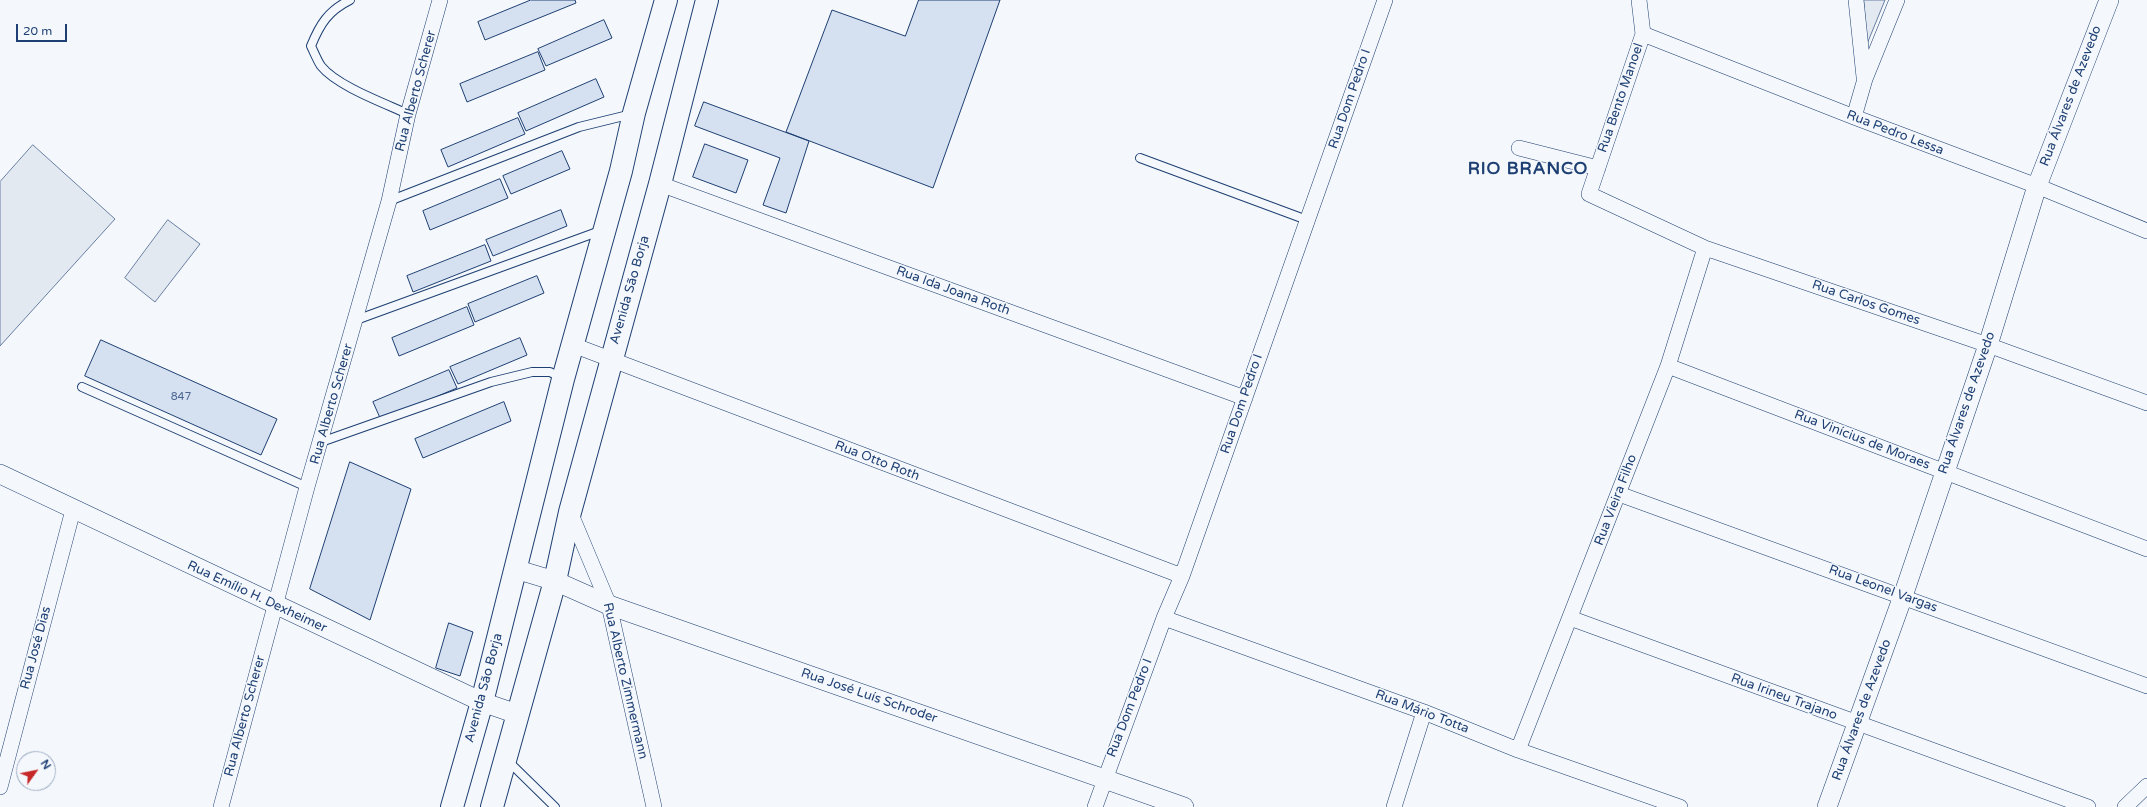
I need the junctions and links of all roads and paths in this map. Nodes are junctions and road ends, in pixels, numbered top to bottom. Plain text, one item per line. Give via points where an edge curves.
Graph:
1 (350, 0) edge
2 (440, 0) edge
3 (666, 0) edge
4 (707, 0) edge
5 (1385, 0) edge
6 (1639, 0) edge
7 (1856, 0) edge
8 (1897, 0) edge
9 (2109, 0) edge
10 (1643, 34) junction
11 (1864, 79) junction
12 (634, 113) junction
13 (408, 114) junction
14 (1854, 118) junction
15 (1519, 148) dead end
16 (1140, 158) dead end
17 (1598, 168) junction
18 (660, 184) junction
19 (2037, 186) junction
20 (1589, 194) joint
21 (389, 201) junction
22 (1307, 220) junction
23 (605, 229) junction
24 (2147, 231) edge
25 (1705, 248) junction
26 (356, 320) junction
27 (573, 345) junction
28 (1988, 345) junction
29 (611, 360) junction
30 (1668, 366) junction
31 (563, 379) junction
32 (82, 387) dead end
33 (1245, 398) junction
34 (2147, 403) edge
35 (321, 442) junction
36 (1944, 472) junction
37 (0, 474) edge
38 (307, 487) junction
39 (1619, 494) junction
40 (73, 510) junction
41 (570, 512) junction
42 (2147, 549) edge
43 (515, 569) junction
44 (1182, 576) junction
45 (555, 581) junction
46 (1903, 596) junction
47 (274, 604) junction
48 (609, 605) junction
49 (1164, 618) junction
50 (1570, 618) junction
51 (2147, 686) edge
52 (482, 702) junction
53 (1424, 712) junction
54 (517, 714) junction
55 (1858, 724) junction
56 (1518, 750) junction
57 (505, 758) junction
58 (1104, 778) junction
59 (2147, 786) edge
60 (0, 787) edge
61 (222, 807) edge
62 (452, 807) edge
63 (492, 807) edge
64 (554, 807) edge
65 (654, 807) edge
66 (1094, 807) edge
67 (1184, 807) edge
68 (1394, 807) edge
69 (1680, 807) edge
70 (1827, 807) edge
71 (2088, 807) edge
72 (2126, 807) edge

1 - 13 lane via 340,5 321,23 312,46 320,65 331,76
2 - 13 street, Rua Alberto Scherer
3 - 12 main road, Avenida São Borja
4 - 18 main road, Avenida São Borja
5 - 22 street, Rua Dom Pedro I
6 - 10 street, Rua Bento Manoel
7 - 11 street
8 - 11 street
9 - 19 street, Rua Álvares de Azevedo
10 - 14 street, Rua Pedro Lessa
10 - 17 street, Rua Bento Manoel
11 - 14 street
12 - 21 lane via 579,127
12 - 23 main road, Avenida São Borja
13 - 21 street, Rua Alberto Scherer
14 - 19 street, Rua Pedro Lessa
15 - 17 street
16 - 22 lane
17 - 20 street, Rua Bento Manoel
18 - 29 main road, Avenida São Borja
18 - 33 street, Rua Ida Joana Roth
19 - 24 street, Rua Pedro Lessa
19 - 28 street, Rua Álvares de Azevedo
20 - 25 street, Rua Carlos Gomes
21 - 26 street, Rua Alberto Scherer
22 - 33 street, Rua Dom Pedro I
23 - 26 lane
23 - 27 main road, Avenida São Borja
25 - 28 street, Rua Carlos Gomes
25 - 30 street, Rua Vieira Filho
26 - 35 street, Rua Alberto Scherer
27 - 29 street, Rua Otto Roth
27 - 31 main road, Avenida São Borja
28 - 34 street, Rua Carlos Gomes
28 - 36 street, Rua Álvares de Azevedo
29 - 41 main road, Avenida São Borja
29 - 44 street, Rua Otto Roth
30 - 36 street, Rua Vinícius de Moraes
30 - 39 street, Rua Vieira Filho
31 - 35 lane via 550,372 532,372 491,382
31 - 43 main road, Avenida São Borja
32 - 38 lane
33 - 44 street, Rua Dom Pedro I
35 - 38 street, Rua Alberto Scherer
36 - 42 street, Rua Vinícius de Moraes
36 - 46 street, Rua Álvares de Azevedo
37 - 40 street, Rua Emílio H. Dexheimer
38 - 47 street, Rua Alberto Scherer
39 - 46 street, Rua Leonel Vargas
39 - 50 street, Rua Vieira Filho
40 - 47 street, Rua Emílio H. Dexheimer
40 - 60 street, Rua José Dias
41 - 45 main road, Avenida São Borja
41 - 48 street, Rua Alberto Zimmermann
43 - 45 street
43 - 52 main road, Avenida São Borja
44 - 49 street, Rua Dom Pedro I
45 - 48 street, Rua José Luís Schroder
45 - 54 main road, Avenida São Borja
46 - 51 street, Rua Leonel Vargas
46 - 55 street, Rua Álvares de Azevedo
47 - 52 street, Rua Emílio H. Dexheimer
47 - 61 street, Rua Alberto Scherer
48 - 58 street, Rua José Luís Schroder
48 - 65 street, Rua Alberto Zimmermann
49 - 53 street, Rua Mário Totta
49 - 58 street, Rua Dom Pedro I
50 - 55 street, Rua Irineu Trajano
50 - 56 street, Rua Vieira Filho
52 - 54 street, Rua Emílio H. Dexheimer
52 - 62 main road, Avenida São Borja
53 - 56 street, Rua Mário Totta
53 - 68 street
54 - 57 main road, Avenida São Borja
55 - 70 street, Rua Álvares de Azevedo
55 - 71 street, Rua Irineu Trajano
56 - 69 street, Rua Mário Totta
57 - 63 main road, Avenida São Borja
57 - 64 lane
58 - 66 street, Rua Dom Pedro I
58 - 67 street, Rua José Luís Schroder
59 - 72 street

